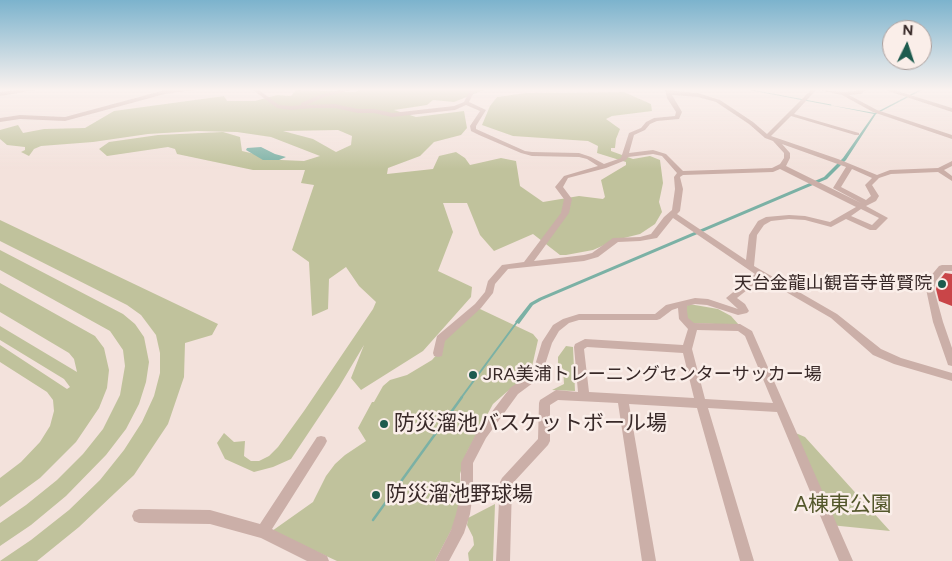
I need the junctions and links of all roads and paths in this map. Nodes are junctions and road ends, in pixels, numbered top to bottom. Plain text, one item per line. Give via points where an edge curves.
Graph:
1 (19, 116) edge
2 (23, 116) edge
3 (75, 116) edge
4 (479, 116) edge
5 (678, 116) edge
6 (741, 116) edge
7 (787, 116) edge
8 (796, 116) edge
9 (890, 116) edge
10 (0, 120) edge
11 (857, 134) dead end
12 (767, 136) junction
13 (952, 137) edge
14 (775, 140) junction
15 (626, 155) junction
16 (952, 162) edge
17 (843, 163) junction
18 (780, 166) junction
19 (604, 167) junction
20 (939, 170) junction
21 (681, 172) junction
22 (877, 177) junction
23 (952, 179) edge
24 (864, 205) junction
25 (673, 214) junction
26 (846, 216) junction
27 (528, 263) junction
28 (750, 266) junction
29 (952, 268) edge
30 (761, 274) junction
31 (683, 305) junction
32 (693, 328) junction
33 (687, 349) junction
34 (438, 353) dead end
35 (952, 362) edge
36 (952, 377) edge
37 (584, 396) junction
38 (623, 398) junction
39 (701, 403) junction
40 (781, 408) junction
41 (321, 440) dead end
42 (139, 516) dead end
43 (262, 532) junction
44 (322, 561) edge
45 (442, 561) edge
46 (503, 561) edge
47 (648, 561) edge
48 (747, 561) edge
49 (846, 561) edge

1 - 10 street
2 - 3 street via 65,119
4 - 19 street via 473,130 523,152 579,155
5 - 15 street via 656,119 631,134
6 - 12 street
7 - 12 street
8 - 11 street
9 - 13 street
12 - 14 street
14 - 17 street
14 - 18 street via 787,153 786,162
15 - 19 street via 624,159
15 - 21 street via 653,152 664,155
16 - 20 street
17 - 22 street
17 - 24 street via 837,188
18 - 21 street via 763,171
18 - 24 street
19 - 27 street via 566,177 559,187 568,199 565,213
20 - 22 street via 890,172
20 - 23 street
21 - 25 street via 677,177 679,192
22 - 24 street via 868,185 875,196
24 - 26 street
24 - 26 street via 884,218 873,228
25 - 27 street via 654,236 616,240 595,255 584,258
25 - 28 street
26 - 28 street via 831,225 789,216 761,223 753,235
27 - 34 street via 505,267 498,273 478,306 440,339
28 - 30 street
29 - 35 street via 942,268 932,280 930,289
30 - 31 street via 731,298 744,311 708,302 695,301
30 - 36 street via 834,316 877,352
31 - 32 street via 684,319
31 - 45 street via 669,307 657,317 579,317 556,328 538,374 514,391 482,434 467,463 463,514
32 - 33 street
32 - 40 street via 740,328 749,334
33 - 37 street via 585,343 579,347
33 - 39 street
37 - 38 street
37 - 46 street via 556,395 544,403 544,441 506,482
38 - 39 street
38 - 47 street
39 - 40 street
39 - 48 street
40 - 49 street
41 - 43 street
42 - 43 street via 210,517
43 - 44 street

